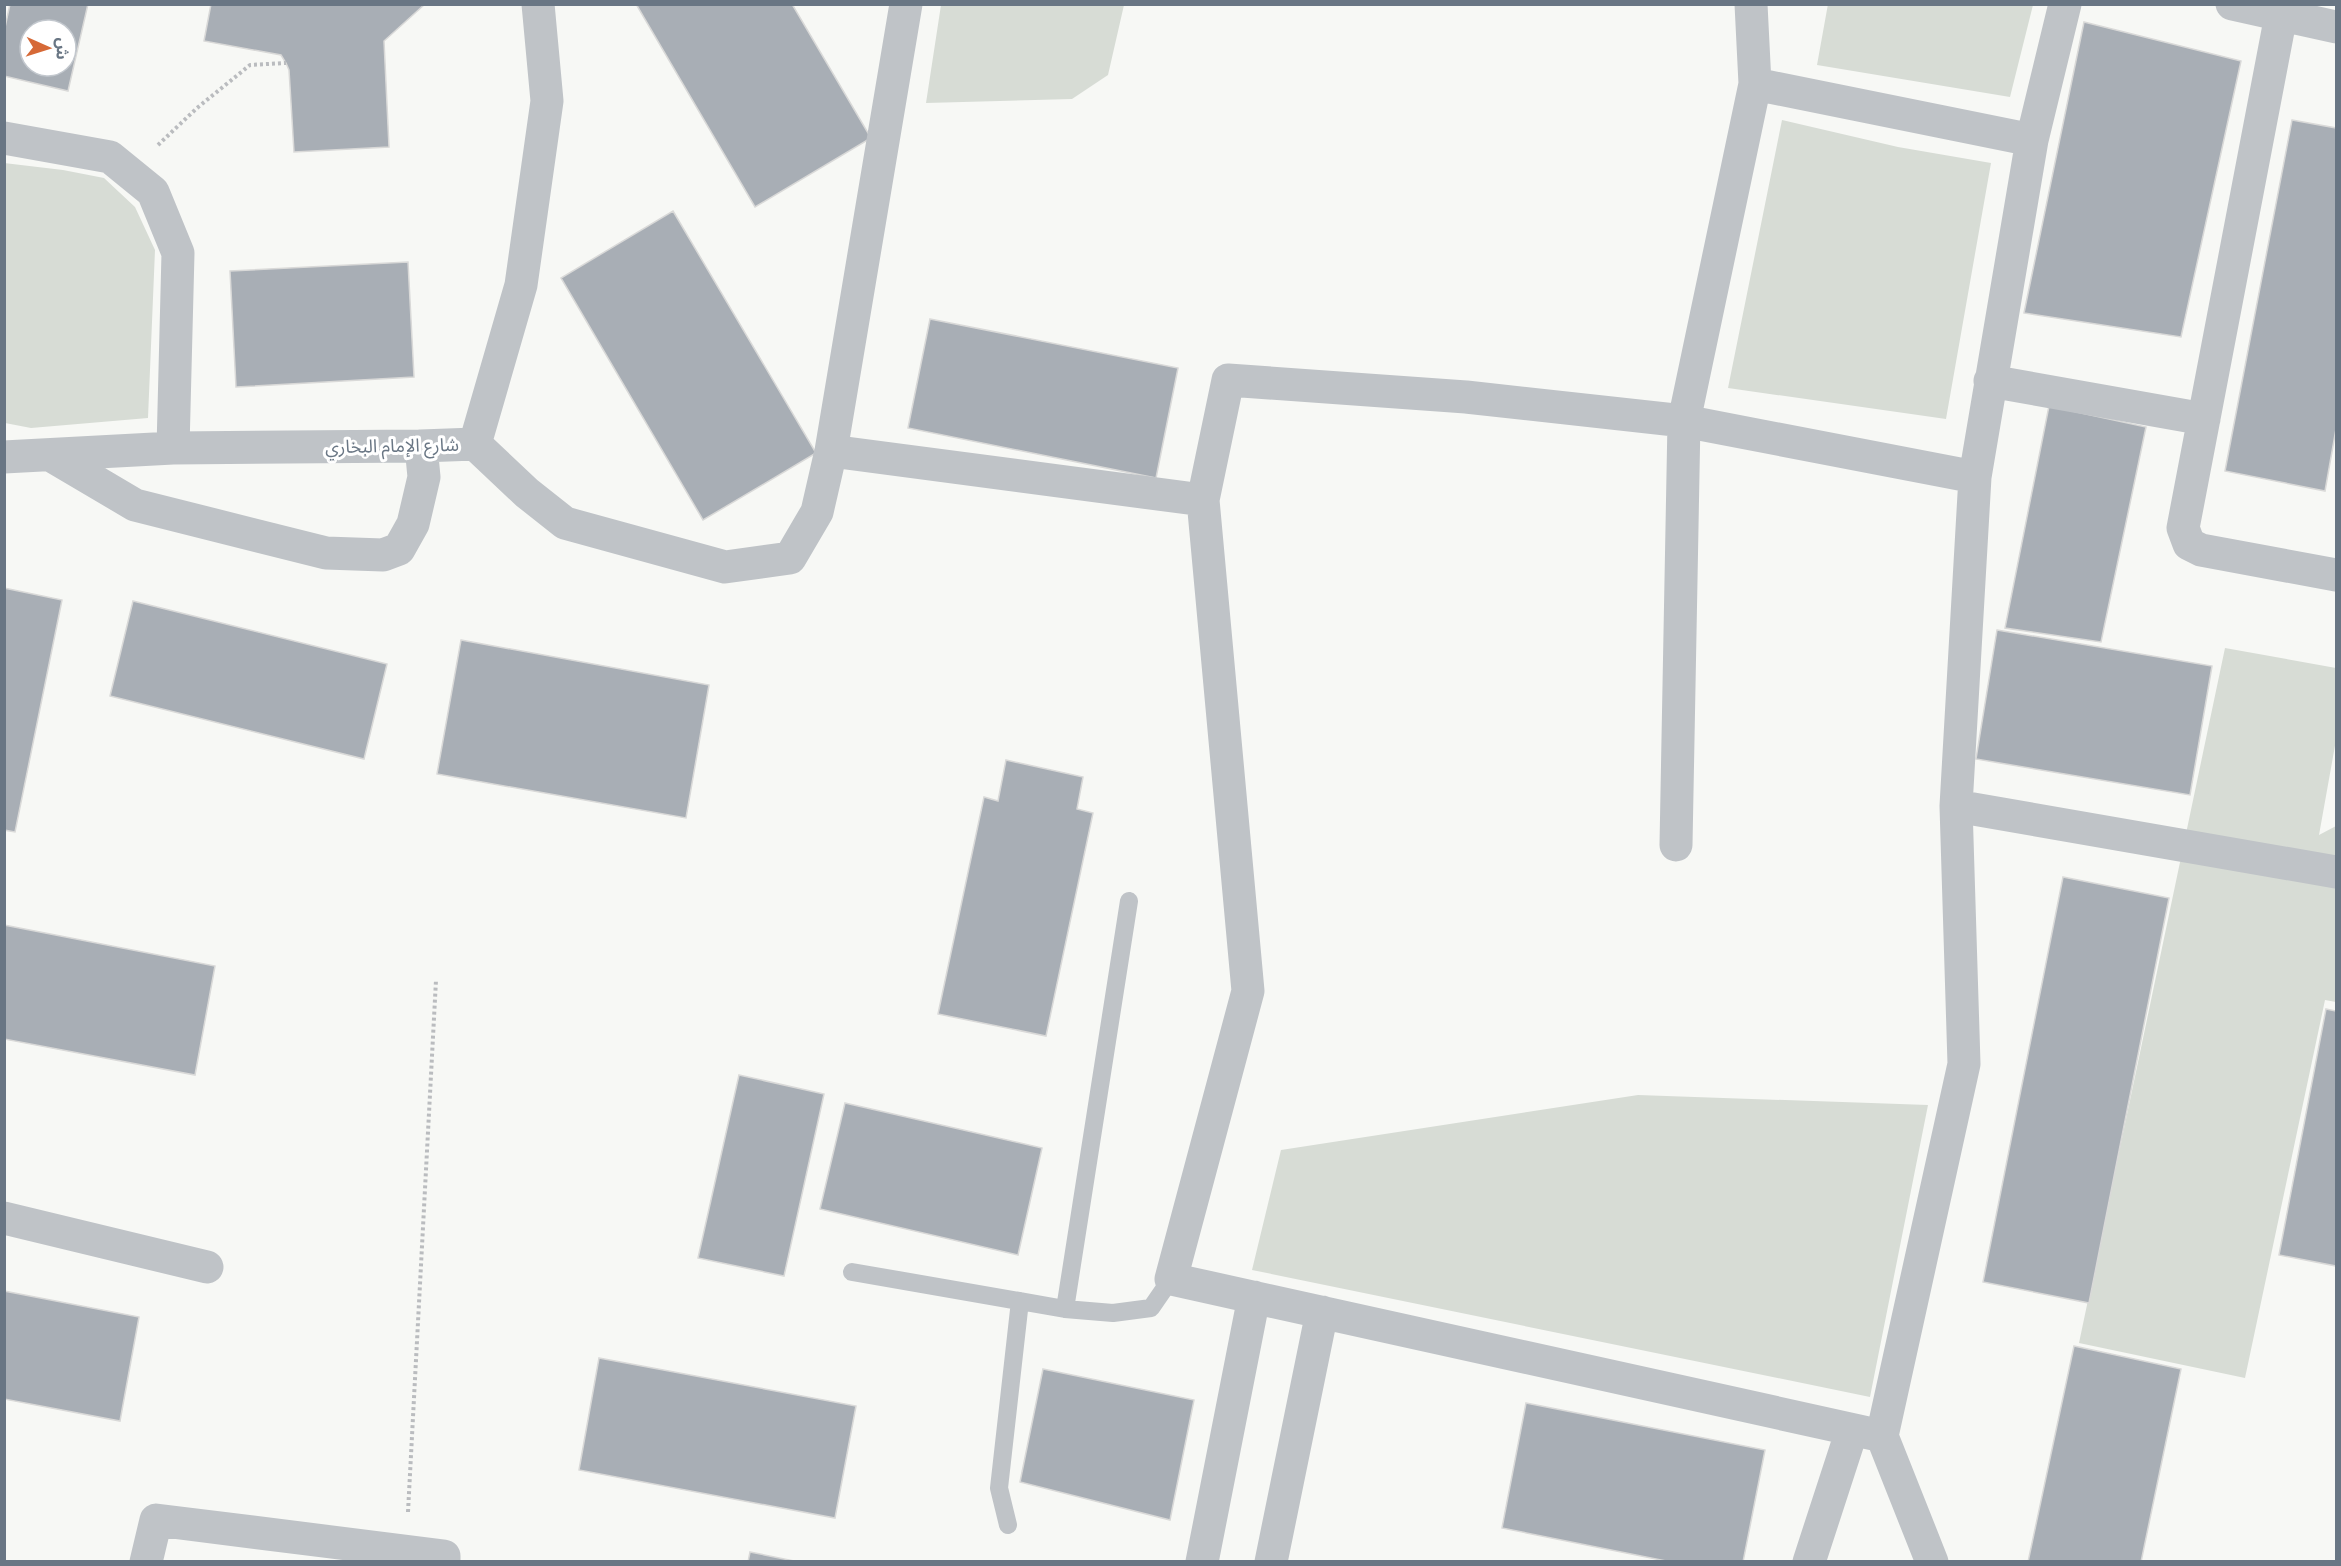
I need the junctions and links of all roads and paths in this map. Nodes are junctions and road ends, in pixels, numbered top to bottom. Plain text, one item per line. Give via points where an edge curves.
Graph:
1 (538, 4) edge
2 (906, 4) edge
3 (1751, 4) edge
4 (2065, 4) edge
5 (2232, 4) edge
6 (2281, 15) junction
7 (2337, 27) edge
8 (286, 63) dead end
9 (1755, 84) junction
10 (4, 138) edge
11 (2032, 140) junction
12 (128, 172) junction
13 (1990, 381) junction
14 (2204, 419) junction
15 (1684, 421) junction
16 (475, 444) junction
17 (421, 446) junction
18 (173, 448) junction
19 (831, 451) junction
20 (52, 456) junction
21 (4, 457) edge
22 (1975, 477) junction
23 (1203, 500) junction
24 (2337, 575) edge
25 (1956, 806) junction
26 (1676, 845) dead end
27 (2336, 872) edge
28 (1129, 901) dead end
29 (436, 980) dead end
30 (4, 1218) edge
31 (207, 1267) dead end
32 (852, 1272) dead end
33 (1171, 1279) junction
34 (1254, 1297) junction
35 (1020, 1301) junction
36 (1065, 1309) junction
37 (1322, 1312) junction
38 (1867, 1433) junction
39 (1008, 1525) dead end
40 (406, 1552) junction
41 (146, 1562) edge
42 (444, 1562) edge
43 (1202, 1562) edge
44 (1271, 1562) edge
45 (1809, 1562) edge
46 (1932, 1562) edge

1 - 16 street, شارع الإمام البخاري via 547,101 522,285
2 - 19 street
3 - 9 street
4 - 11 street
5 - 6 street
6 - 7 street
6 - 14 street
8 - 12 path via 250,65
9 - 11 street
9 - 15 street
10 - 12 street via 110,157
11 - 13 street
12 - 18 street via 153,192 178,253
13 - 14 street
13 - 22 street
14 - 24 street via 2183,528 2189,544 2201,550
15 - 22 street
15 - 23 street via 1466,397 1228,380
15 - 26 street
16 - 17 street, شارع الإمام البخاري
16 - 19 street via 565,523 725,567 790,558 817,512
17 - 18 street, شارع الإمام البخاري
17 - 20 street via 424,477 413,524 399,549 383,555 326,553 135,505
18 - 20 street, شارع الإمام البخاري
19 - 23 street
20 - 21 street, شارع الإمام البخاري
22 - 25 street
23 - 33 street via 1248,991
25 - 27 street
25 - 38 street via 1964,1064
28 - 36 lane
29 - 40 path
30 - 31 street
32 - 35 lane
33 - 34 street
33 - 36 lane via 1152,1308 1113,1313
34 - 37 street
34 - 43 street
35 - 36 lane
35 - 39 lane via 999,1488
37 - 38 street
37 - 44 street
38 - 45 street
38 - 46 street
40 - 41 street via 156,1520
40 - 42 street via 444,1556

